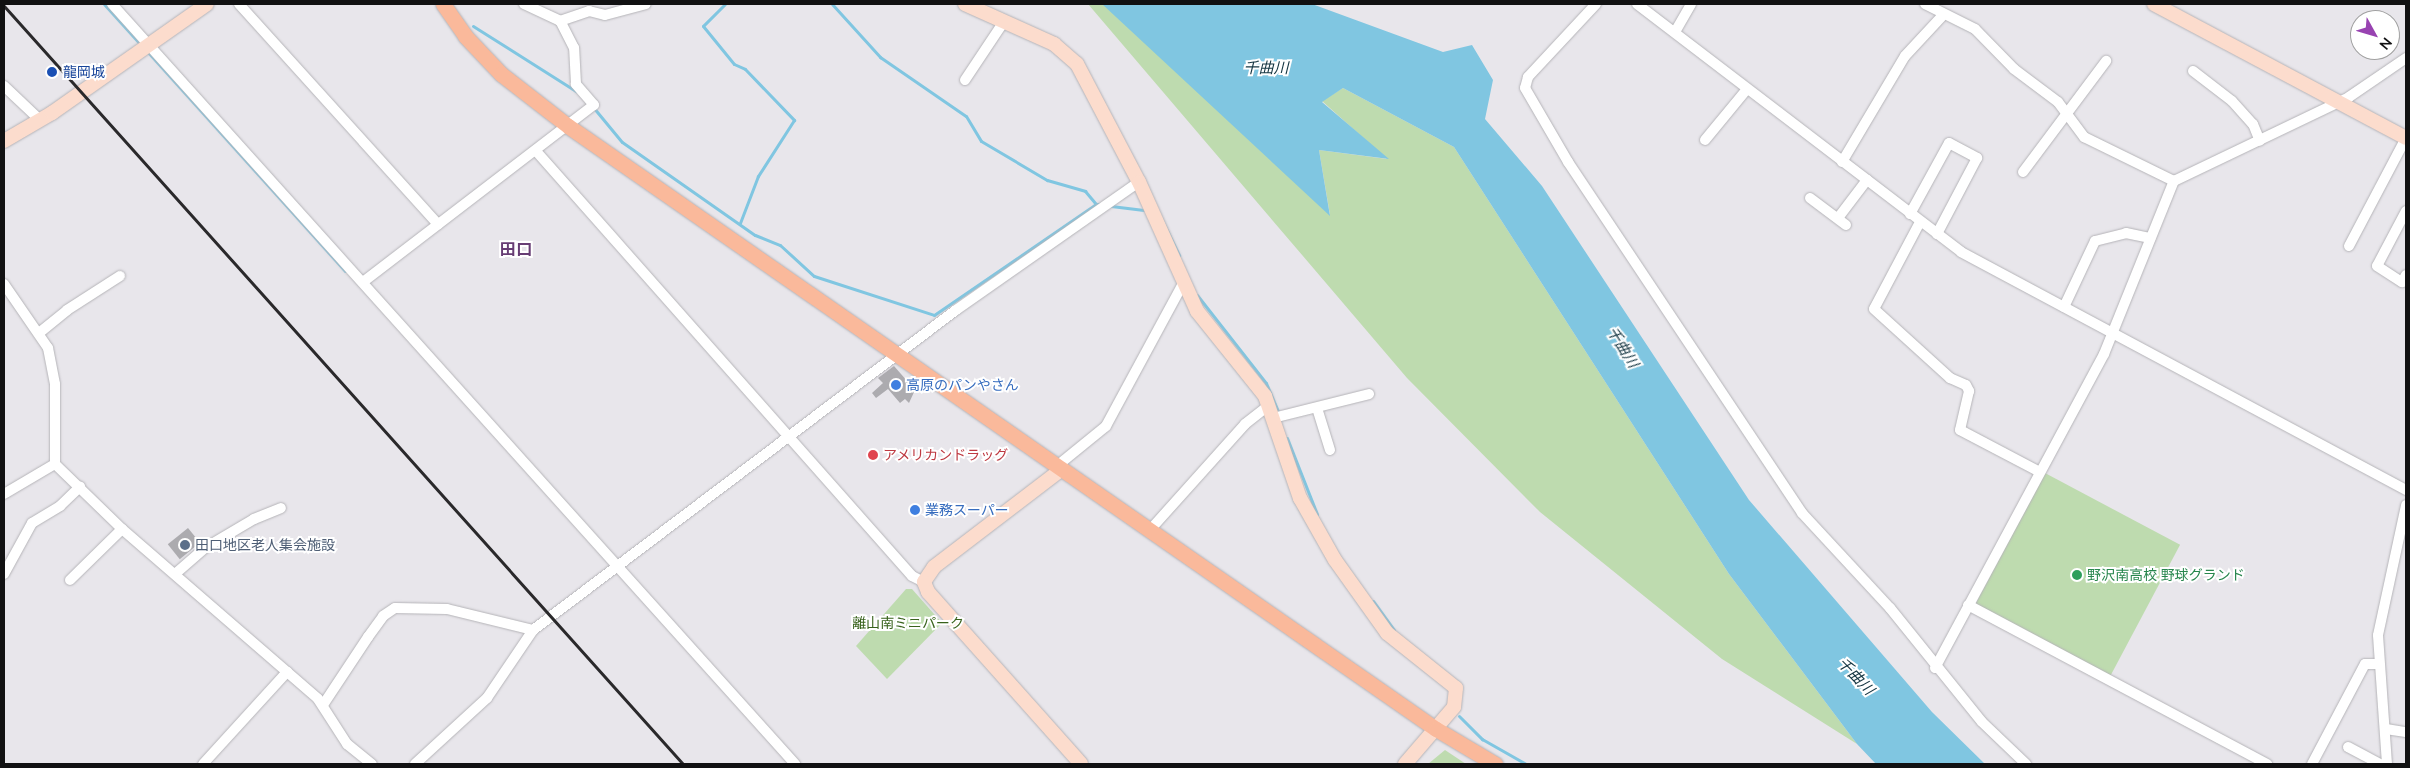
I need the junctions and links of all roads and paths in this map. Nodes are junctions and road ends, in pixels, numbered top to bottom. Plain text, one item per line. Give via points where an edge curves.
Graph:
1 (112, 4) edge
2 (207, 4) edge
3 (239, 4) edge
4 (443, 4) edge
5 (524, 4) edge
6 (646, 4) edge
7 (965, 4) edge
8 (1596, 4) edge
9 (1638, 4) edge
10 (1691, 4) edge
11 (1925, 4) edge
12 (2154, 4) edge
13 (1944, 14) junction
14 (560, 20) junction
15 (1003, 24) junction
16 (1675, 32) junction
17 (151, 46) junction
18 (2406, 58) edge
19 (2106, 61) dead end
20 (2193, 71) dead end
21 (966, 80) dead end
22 (4, 86) edge
23 (1747, 89) junction
24 (2339, 102) junction
25 (2068, 114) junction
26 (40, 120) junction
27 (568, 126) junction
28 (2406, 138) edge
29 (4, 140) edge
30 (1705, 140) dead end
31 (2260, 141) junction
32 (4, 146) edge
33 (536, 151) junction
34 (1842, 162) junction
35 (2023, 172) dead end
36 (1867, 180) junction
37 (2174, 181) junction
38 (1139, 182) junction
39 (1810, 198) dead end
40 (2406, 211) edge
41 (1910, 214) junction
42 (1920, 222) junction
43 (438, 224) junction
44 (1937, 234) junction
45 (2150, 238) junction
46 (2349, 246) dead end
47 (2406, 275) edge
48 (120, 276) dead end
49 (363, 282) junction
50 (1184, 282) junction
51 (4, 284) edge
52 (2064, 307) junction
53 (39, 333) junction
54 (2112, 334) junction
55 (897, 354) junction
56 (1369, 394) dead end
57 (1269, 404) junction
58 (1317, 408) junction
59 (1273, 418) junction
60 (789, 436) junction
61 (1330, 450) dead end
62 (55, 464) junction
63 (1060, 467) junction
64 (2040, 472) junction
65 (80, 487) junction
66 (2406, 490) edge
67 (4, 494) edge
68 (2406, 505) edge
69 (281, 508) dead end
70 (2403, 528) edge
71 (122, 529) junction
72 (1150, 530) junction
73 (618, 565) junction
74 (4, 574) edge
75 (175, 574) junction
76 (70, 580) dead end
77 (924, 582) junction
78 (1968, 605) junction
79 (533, 630) junction
80 (2378, 664) junction
81 (1935, 668) junction
82 (287, 672) junction
83 (323, 705) junction
84 (1436, 729) junction
85 (2386, 729) junction
86 (2406, 732) edge
87 (2348, 747) dead end
88 (203, 764) edge
89 (372, 764) edge
90 (414, 764) edge
91 (795, 764) edge
92 (1081, 764) edge
93 (1405, 764) edge
94 (1496, 764) edge
95 (2026, 764) edge
96 (2267, 764) edge
97 (2312, 764) edge
98 (2380, 764) edge
99 (2388, 764) edge

1 - 17 street
2 - 17 street
3 - 43 street
4 - 27 main road via 465,36 501,74
5 - 14 street
6 - 14 street via 605,15 589,11
7 - 15 street
8 - 81 street via 1528,77 1525,88 1568,162 1802,513 1890,608 1927,652
9 - 16 street
10 - 16 street
11 - 13 street
12 - 24 street
13 - 25 street via 1975,29 2014,69
13 - 34 street via 1905,56
14 - 27 street via 574,48 576,84 593,107
15 - 21 street
15 - 38 street via 1054,44 1071,56
16 - 23 street
17 - 26 street
17 - 49 street
18 - 24 street
19 - 25 street
20 - 31 street via 2232,102 2253,124
22 - 26 street
23 - 30 street
23 - 34 street
24 - 28 street
24 - 31 street
25 - 35 street
25 - 37 street via 2084,137
26 - 29 street
27 - 33 street
27 - 55 main road
28 - 46 street
29 - 32 street
31 - 37 street
33 - 43 street
33 - 60 street
34 - 36 street
36 - 39 street via 1842,222
36 - 41 street
37 - 45 street
38 - 50 street
38 - 55 street
40 - 47 street via 2377,266 2402,282
41 - 42 street
41 - 44 street via 1949,143 1977,158
42 - 44 street
42 - 64 street via 1874,309 1950,378 1966,384 1969,391 1960,430
43 - 49 street
44 - 52 street via 1961,252
45 - 52 street via 2126,233 2095,241
45 - 54 street
48 - 53 street via 67,310
49 - 73 street
50 - 57 street via 1197,311 1252,377
50 - 63 street via 1106,426
51 - 53 street
52 - 54 street
53 - 62 street via 48,348 55,384
54 - 64 street
54 - 66 street
55 - 60 street
55 - 63 main road
56 - 58 street
57 - 59 street
57 - 72 street via 1245,424
58 - 59 street
58 - 61 street
59 - 84 street via 1300,498 1335,560 1387,633 1456,688 1454,707
60 - 73 street
60 - 77 street via 912,576
62 - 65 street
62 - 67 street
63 - 72 main road
63 - 77 street via 934,567
64 - 78 street
65 - 71 street
65 - 74 street via 60,506 32,523
68 - 70 street
69 - 75 street via 254,519 206,548
70 - 80 street via 2378,635
71 - 75 street
71 - 76 street
72 - 84 main road
73 - 79 street
73 - 91 street
75 - 82 street
77 - 92 street via 928,592
78 - 81 street
78 - 96 street
79 - 83 street via 447,609 395,608 383,616
79 - 90 street via 486,698
80 - 85 street
80 - 97 street via 2365,664
81 - 95 street via 1982,722
82 - 83 street
82 - 88 street
83 - 89 street via 348,744
84 - 93 street
84 - 94 main road
85 - 86 street
85 - 99 street
87 - 98 street

